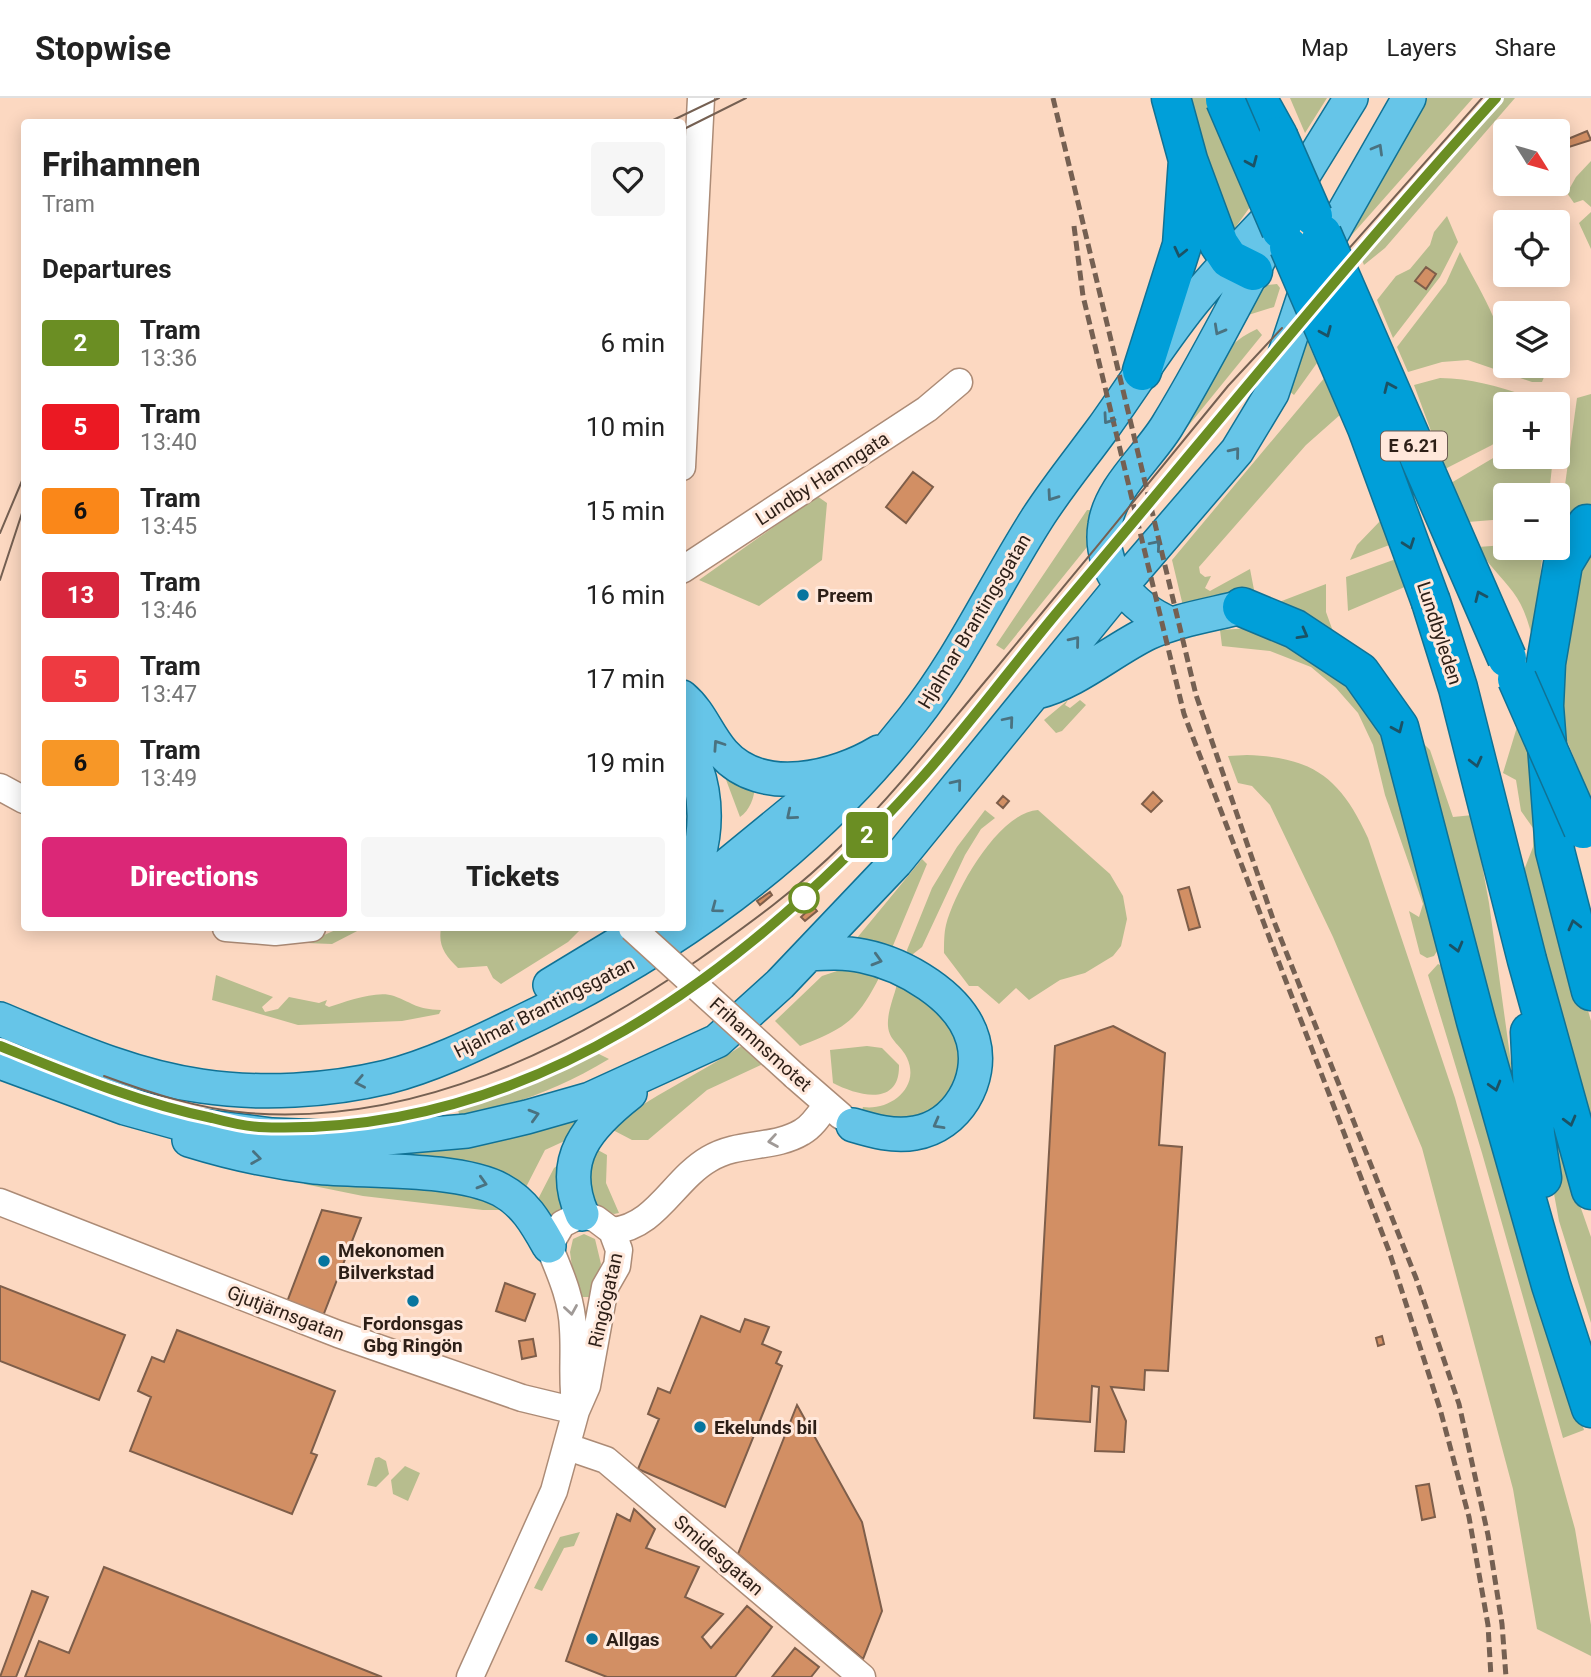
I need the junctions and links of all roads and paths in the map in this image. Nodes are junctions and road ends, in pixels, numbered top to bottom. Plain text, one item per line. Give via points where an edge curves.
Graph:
1 (701, 98) edge
2 (1171, 98) edge
3 (1269, 98) edge
4 (1352, 98) edge
5 (1409, 98) edge
6 (1235, 99) edge
7 (1278, 136) junction
8 (1188, 160) junction
9 (1315, 263) junction
10 (1241, 265) junction
11 (1142, 371) junction
12 (958, 382) dead end
13 (686, 389) edge
14 (1578, 524) edge
15 (686, 567) edge
16 (1121, 586) junction
17 (1242, 607) joint
18 (1171, 624) junction
19 (1031, 693) junction
20 (686, 701) edge
21 (893, 744) junction
22 (686, 748) edge
23 (843, 770) junction
24 (0, 787) edge
25 (21, 798) edge
26 (1591, 848) edge
27 (686, 886) edge
28 (686, 899) edge
29 (686, 930) edge
30 (263, 931) edge
31 (284, 931) edge
32 (635, 931) edge
33 (638, 931) edge
34 (685, 931) edge
35 (809, 954) junction
36 (1527, 960) junction
37 (1591, 991) edge
38 (0, 1003) edge
39 (0, 1019) edge
40 (0, 1062) edge
41 (663, 1068) junction
42 (827, 1104) junction
43 (125, 1108) junction
44 (853, 1125) joint
45 (1591, 1190) edge
46 (0, 1202) edge
47 (582, 1214) junction
48 (612, 1231) junction
49 (549, 1246) junction
50 (1591, 1359) edge
51 (1591, 1408) edge
52 (576, 1411) junction
53 (568, 1447) junction
54 (470, 1677) edge
55 (862, 1677) edge

1 - 13 street
2 - 8 highway
3 - 7 highway
4 - 10 main road, Hjalmar Brantingsgatan
9 -> 5 main road
6 - 7 highway, Lundbyleden / E 6.21
6 -> 36 highway, Lundbyleden / E 6.21, bridge via 1367,428 1431,602 1458,688
26 -> 7 highway, Lundbyleden / E 6.21, bridge
8 - 10 highway via 1215,233
8 -> 11 highway via 1182,245
9 - 10 main road via 1269,273
16 -> 9 main road via 1237,451 1262,414
10 - 11 main road, Hjalmar Brantingsgatan
10 -> 16 main road, Hjalmar Brantingsgatan via 1168,425 1112,504 1103,538
11 -> 21 main road, Hjalmar Brantingsgatan via 1051,497 962,649
12 - 15 street, Lundby Hamngata via 927,409
37 -> 14 highway via 1555,851 1544,706 1546,663 1563,564
16 - 18 main road, Hjalmar Brantingsgatan via 1141,607
19 -> 16 main road
17 - 18 main road
17 -> 51 highway via 1305,635 1360,672 1399,727 1484,1047
18 - 19 main road via 1068,679
35 -> 19 main road via 896,862
23 -> 20 main road via 789,779 767,778 744,769 724,755 701,716
21 - 23 main road
21 -> 29 main road, Hjalmar Brantingsgatan via 835,808
22 - 27 main road via 697,770 704,813 698,865
23 -> 28 main road
24 - 25 street
30 - 31 street
32 - 42 street, Frihamnsmotet, bridge
33 - 38 main road via 488,1019 377,1056 321,1065 239,1070 164,1058 78,1033
34 -> 39 main road, Hjalmar Brantingsgatan via 620,973 474,1045 388,1076 289,1089 201,1086 123,1069
35 - 41 main road via 717,1041
35 -> 44 main road via 860,956 891,964 951,1005 973,1040 971,1083 950,1117 934,1127 896,1135
36 -> 45 highway, Lundbyleden / E 6.21
36 - 50 highway via 1535,1134 1542,1183
40 - 43 main road
43 -> 41 main road via 179,1123 272,1135 375,1139 467,1131 527,1117 590,1099
41 - 47 main road via 600,1116 587,1135 572,1184
42 - 44 street, Frihamnsmotet
42 -> 48 street, Frihamnsmotet via 800,1133 731,1148 709,1159 680,1181 642,1222
43 -> 49 main road via 153,1126 244,1157 487,1184 522,1205
46 - 52 street, Gjutjärnsgatan via 338,1334 545,1406
47 - 48 street, Ringögatan
47 - 49 street via 562,1224
48 - 52 street, Ringögatan via 619,1250 617,1266 605,1287 587,1386
49 -> 52 street, Ringögatan via 568,1295
52 - 53 street, Ringögatan
53 - 54 street, Ringögatan via 554,1491
53 - 55 street, Smidesgatan via 606,1460

